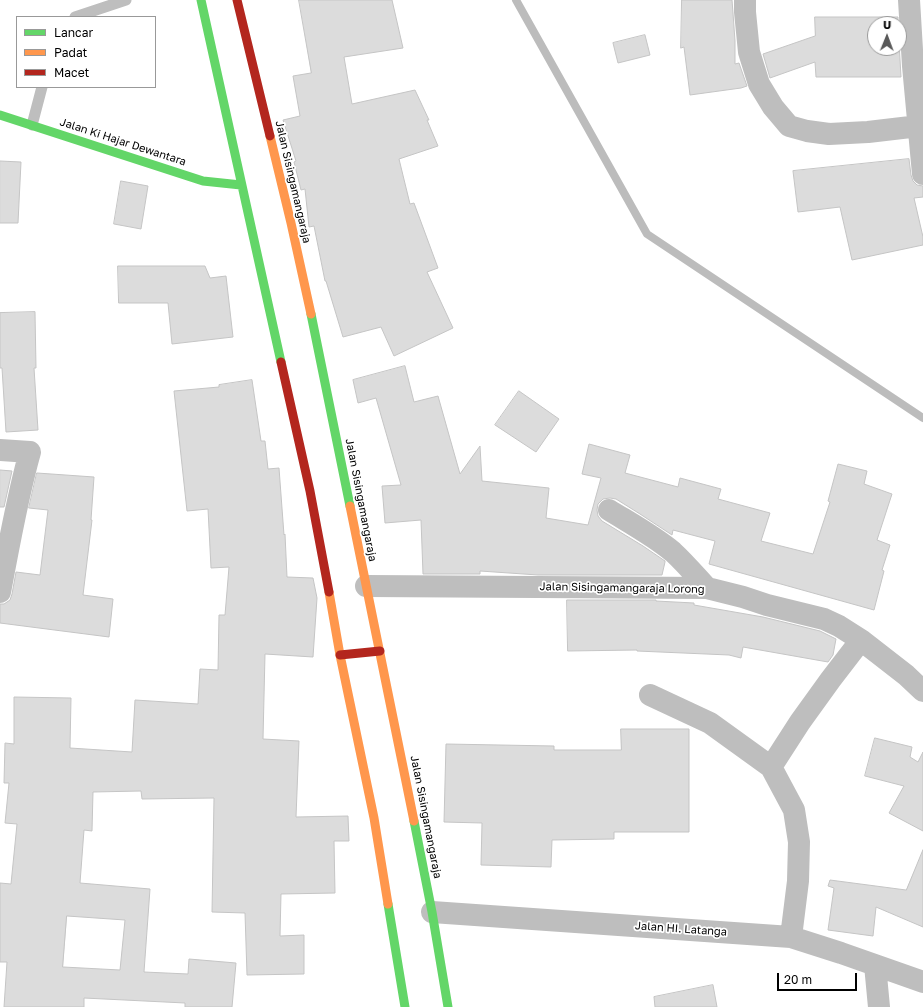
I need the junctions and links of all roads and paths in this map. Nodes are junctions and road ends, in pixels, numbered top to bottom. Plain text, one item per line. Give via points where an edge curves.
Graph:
1 (126, 0) edge
2 (201, 0) edge
3 (237, 0) edge
4 (745, 0) edge
5 (909, 0) edge
6 (78, 16) edge
7 (918, 73) edge
8 (42, 88) edge
9 (0, 115) edge
10 (32, 126) junction
11 (919, 126) junction
12 (923, 174) edge
13 (241, 185) junction
14 (0, 450) edge
15 (609, 510) dead end
16 (366, 586) junction
17 (707, 588) junction
18 (0, 592) edge
19 (862, 640) junction
20 (380, 651) junction
21 (340, 655) junction
22 (923, 691) edge
23 (650, 695) dead end
24 (771, 766) junction
25 (432, 912) junction
26 (791, 937) junction
27 (875, 965) junction
28 (923, 982) edge
29 (405, 1007) edge
30 (448, 1007) edge
31 (879, 1007) edge

1 - 6 lane
2 - 13 main road
3 - 16 main road, Jalan Sisingamangaraja via 291,223
4 - 11 street via 749,52 759,84 789,126 829,134
5 - 7 street
7 - 11 street
8 - 10 lane
9 - 10 main road, Jalan Ki Hajar Dewantara
10 - 13 main road, Jalan Ki Hajar Dewantara via 203,181
11 - 12 street
13 - 21 main road via 310,491
14 - 18 street via 30,452 10,535
15 - 17 street via 657,540 686,564
16 - 17 street, Jalan Sisingamangaraja Lorong
16 - 20 main road, Jalan Sisingamangaraja
17 - 19 street, Jalan Sisingamangaraja Lorong via 824,619
19 - 22 street, Jalan Sisingamangaraja Lorong
19 - 24 street via 831,679
20 - 21 main road
20 - 25 main road, Jalan Sisingamangaraja
21 - 29 main road via 374,818
23 - 24 street via 710,723
24 - 26 street via 794,810 799,842 798,882
25 - 26 street, Jalan HI. Latanga
25 - 30 main road, Jalan Sisingamangaraja
26 - 27 street, Jalan HI. Latanga
27 - 28 street, Jalan HI. Latanga
27 - 31 street

